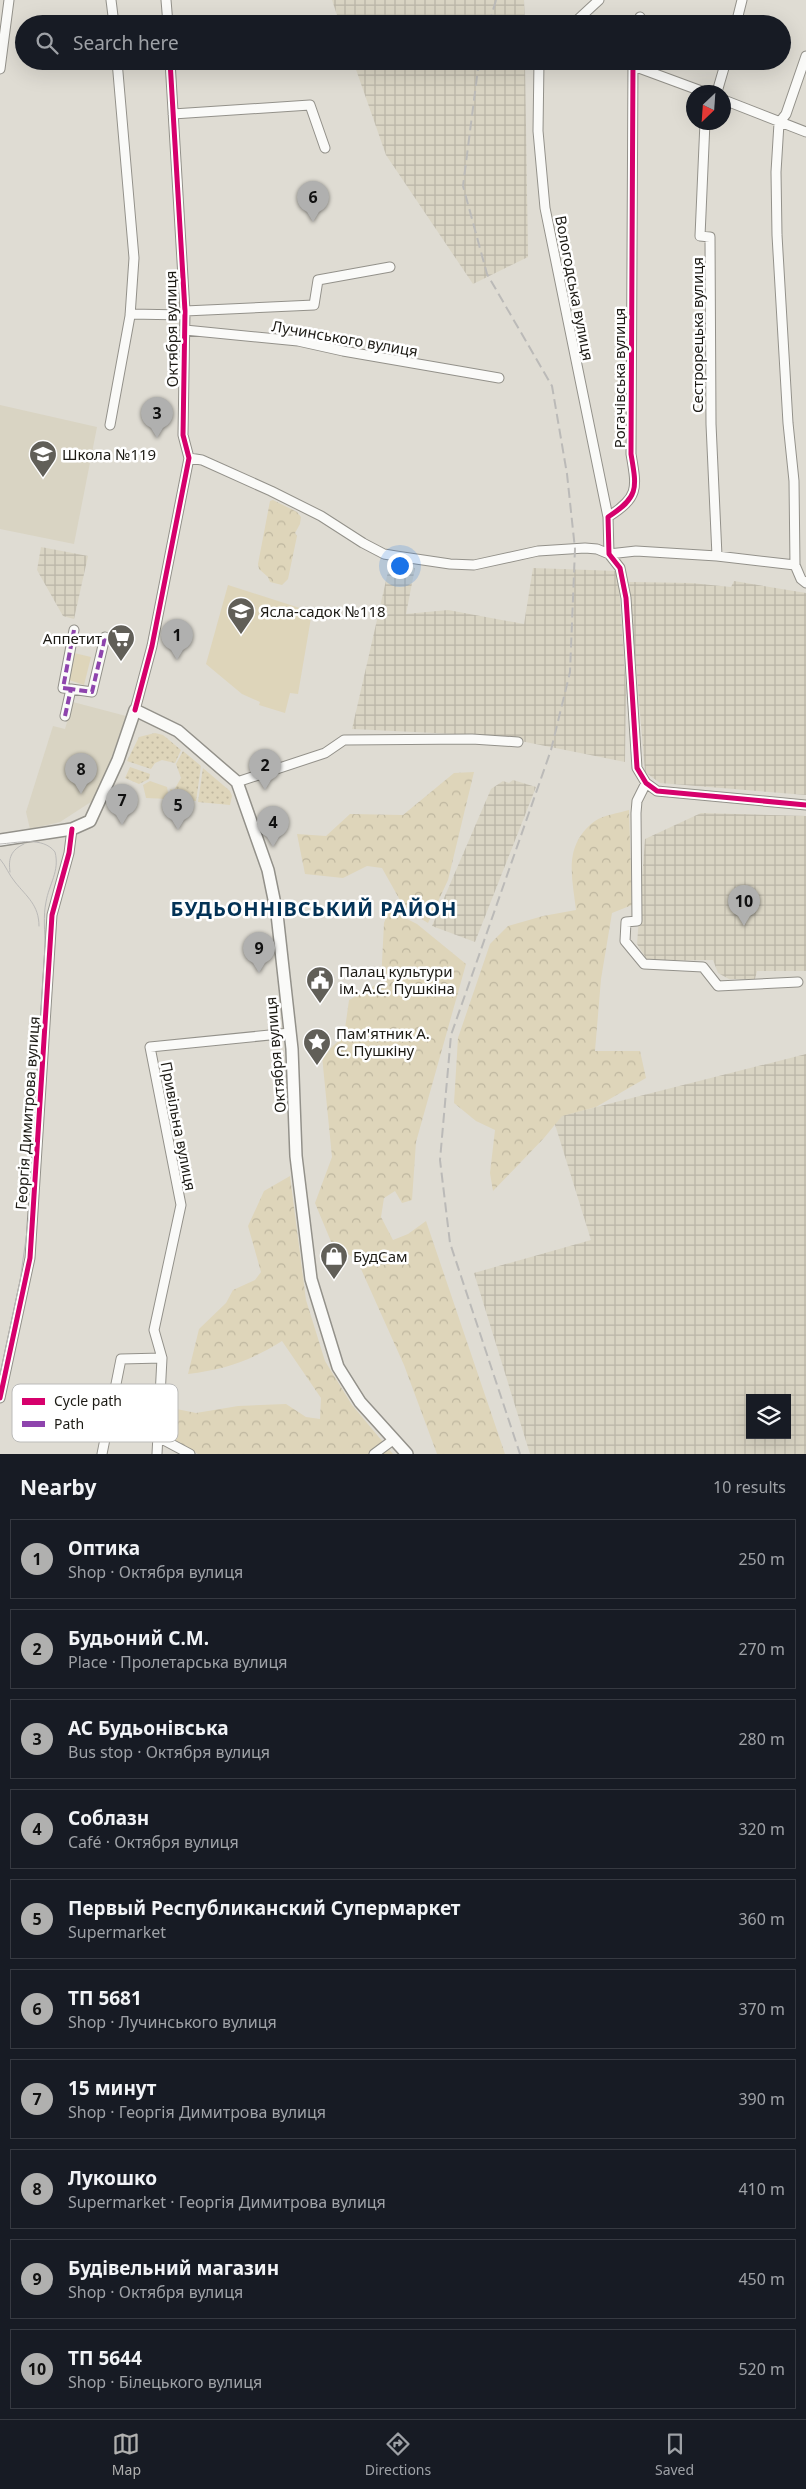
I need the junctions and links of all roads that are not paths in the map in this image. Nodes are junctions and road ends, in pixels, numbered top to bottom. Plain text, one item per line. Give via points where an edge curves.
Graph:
1 (9, 0) edge
2 (111, 0) edge
3 (166, 0) edge
4 (599, 0) edge
5 (742, 0) edge
6 (113, 15) edge
7 (167, 15) edge
8 (583, 15) edge
9 (738, 15) edge
10 (806, 56) edge
11 (0, 69) edge
12 (118, 70) edge
13 (171, 70) edge
14 (539, 70) edge
15 (632, 70) edge
16 (647, 70) edge
17 (723, 70) edge
18 (686, 85) edge
19 (719, 85) edge
20 (731, 103) edge
21 (173, 114) junction
22 (779, 123) junction
23 (705, 130) edge
24 (806, 132) edge
25 (325, 148) dead end
26 (390, 267) dead end
27 (185, 313) junction
28 (130, 314) junction
29 (185, 330) junction
30 (499, 378) dead end
31 (110, 425) dead end
32 (189, 458) junction
33 (608, 517) junction
34 (609, 554) junction
35 (717, 556) junction
36 (795, 566) junction
37 (806, 583) edge
38 (74, 630) dead end
39 (105, 637) dead end
40 (71, 689) junction
41 (135, 710) junction
42 (65, 716) dead end
43 (518, 742) dead end
44 (237, 782) junction
45 (646, 783) junction
46 (806, 805) edge
47 (72, 829) junction
48 (2, 841) edge
49 (798, 982) dead end
50 (290, 1033) junction
51 (162, 1358) junction
52 (116, 1384) edge
53 (161, 1384) edge
54 (0, 1398) edge
55 (393, 1440) junction
56 (167, 1442) edge
57 (190, 1454) edge
58 (374, 1454) edge
59 (407, 1454) edge

1 - 11 street
2 - 6 street
3 - 7 street
4 - 8 street
5 - 9 street
10 - 22 street via 786,114
12 - 28 street via 134,258
13 - 21 street, Октября вулиця
14 - 33 street, Вологодська вулиця via 538,130 545,208
15 - 33 street, Рогачівська вулиця via 631,454 636,487 631,500
16 - 18 street
17 - 19 street
20 - 22 street
21 - 25 street via 310,105
21 - 27 street, Октября вулиця
22 - 24 street
22 - 36 street via 777,235 794,481
23 - 35 street, Сестрорецька вулиця via 700,236 710,237
26 - 27 street, Лучинського вулиця via 318,280 314,305
27 - 28 street
27 - 29 street, Октября вулиця
28 - 31 street
29 - 30 street, Лучинського вулиця via 298,341
29 - 32 street, Октября вулиця via 183,435
32 - 34 street via 202,460 322,516 384,554 474,565 560,549 597,549
32 - 41 street, Октября вулиця via 152,646
33 - 34 street
34 - 35 street via 636,551
34 - 45 street via 620,568 626,598 637,768
35 - 36 street
36 - 37 street via 800,579
38 - 40 street via 63,688
39 - 40 street via 92,692
40 - 42 street
41 - 44 main road via 178,731
41 - 47 main road via 96,810 90,821
43 - 44 street via 344,740 325,753
44 - 50 main road, Октября вулиця via 271,882 278,914
45 - 46 street via 657,791
45 - 49 street via 637,801 636,813 638,922 626,922 625,941 644,964 703,967 718,986
47 - 48 main road
47 - 54 street, Георгія Димитрова вулиця via 70,853 52,916 30,1258
50 - 51 street, Привільна вулиця via 150,1046 181,1205 154,1330
50 - 55 main road, Октября вулиця via 296,1156 311,1280 338,1366 360,1402
51 - 52 street via 121,1359
51 - 53 street, Привільна вулиця
55 - 58 street
55 - 59 main road, Октября вулиця
56 - 57 street

